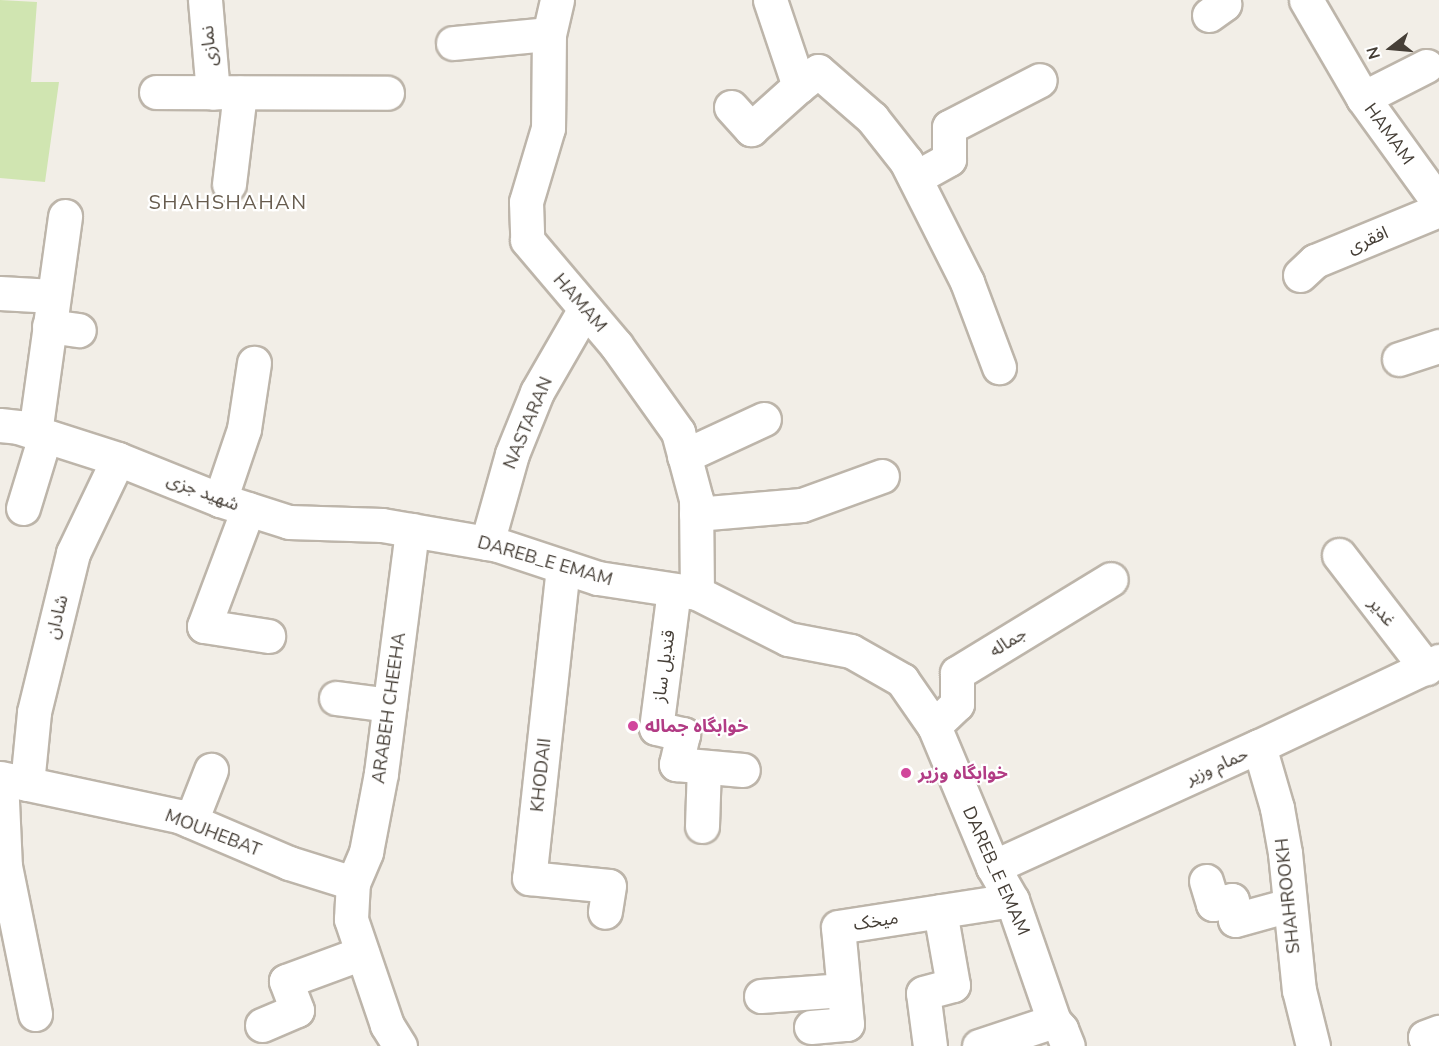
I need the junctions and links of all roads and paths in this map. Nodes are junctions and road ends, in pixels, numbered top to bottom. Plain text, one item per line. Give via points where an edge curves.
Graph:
1 (205, 0) edge
2 (557, 0) edge
3 (770, 0) edge
4 (1306, 0) edge
5 (549, 34) junction
6 (453, 43) dead end
7 (1426, 66) dead end
8 (1040, 80) dead end
9 (799, 86) junction
10 (156, 92) dead end
11 (226, 93) junction
12 (387, 93) dead end
13 (1363, 98) junction
14 (731, 107) dead end
15 (915, 178) junction
16 (229, 184) dead end
17 (1439, 204) edge
18 (1439, 210) edge
19 (65, 216) dead end
20 (1300, 275) dead end
21 (0, 293) edge
22 (585, 309) junction
23 (60, 317) junction
24 (1439, 346) edge
25 (1399, 359) dead end
26 (254, 363) dead end
27 (999, 367) dead end
28 (764, 419) dead end
29 (0, 425) edge
30 (40, 434) junction
31 (684, 456) junction
32 (118, 459) junction
33 (882, 476) dead end
34 (234, 505) junction
35 (23, 508) dead end
36 (696, 514) junction
37 (412, 530) junction
38 (486, 543) junction
39 (1339, 555) dead end
40 (563, 567) junction
41 (1111, 579) dead end
42 (686, 592) junction
43 (268, 636) dead end
44 (1432, 664) edge
45 (336, 698) dead end
46 (390, 705) junction
47 (934, 726) junction
48 (1259, 746) junction
49 (704, 767) junction
50 (211, 770) dead end
51 (744, 770) dead end
52 (10, 780) edge
53 (191, 821) junction
54 (702, 826) dead end
55 (3, 867) edge
56 (993, 867) junction
57 (1206, 881) dead end
58 (353, 883) junction
59 (1012, 900) junction
60 (1289, 905) junction
61 (940, 911) junction
62 (605, 912) dead end
63 (362, 953) junction
64 (844, 990) junction
65 (761, 996) dead end
66 (35, 1014) dead end
67 (262, 1025) dead end
68 (811, 1027) dead end
69 (1439, 1032) edge
70 (1061, 1033) edge
71 (400, 1046) edge
72 (930, 1046) edge
73 (979, 1046) edge
74 (1313, 1046) edge
75 (1428, 1046) edge

1 - 11 street, نمازی
2 - 5 street, HAMAM
3 - 9 street
4 - 13 street, HAMAM
5 - 6 street
5 - 22 street, HAMAM via 548,128 526,202 527,240
7 - 13 street
8 - 15 street via 948,127 950,159
9 - 14 street via 751,129
9 - 15 street via 818,71 872,118
10 - 11 street
11 - 12 street
11 - 16 street, نمازی
13 - 17 street, HAMAM
15 - 27 street via 967,282
18 - 20 street, افقری via 1316,261
19 - 23 street
21 - 23 street
22 - 31 street, HAMAM via 616,345 678,432
22 - 38 street, NASTARAN via 537,392 512,454
23 - 30 street
24 - 25 street
26 - 34 street
28 - 31 street
29 - 30 street, شهید جزی
30 - 32 street, شهید جزی
30 - 35 street
31 - 36 street, HAMAM via 696,499
32 - 34 street, شهید جزی
32 - 52 street, شادان via 73,553 34,712
33 - 36 street via 802,505
34 - 37 street, شهید جزی via 289,522 382,525
34 - 43 street via 204,626
36 - 42 street, HAMAM
37 - 38 street, DAREB_E EMAM
37 - 46 street, ARABEH CHEEHA
38 - 40 street, DAREB_E EMAM
39 - 44 street, غدیر
40 - 42 street, DAREB_E EMAM via 598,578
40 - 62 street, KHODAII via 530,878 609,886
41 - 47 street, جماله via 957,673 957,704
42 - 47 street, DAREB_E EMAM via 788,639 851,651 902,680
42 - 49 street, قندیل ساز via 656,728 683,734 675,764
44 - 48 street, حمام وزیر
45 - 46 street
46 - 58 street, ARABEH CHEEHA via 366,852
47 - 56 street, DAREB_E EMAM
48 - 56 street, حمام وزیر
48 - 60 street, SHAHROOKH via 1277,808
49 - 51 street, قندیل ساز
49 - 54 street
50 - 53 street
52 - 53 street, MOUHEBAT
52 - 55 street, شادان
53 - 58 street, MOUHEBAT via 289,863
55 - 66 street, شادان
56 - 59 street, DAREB_E EMAM
57 - 60 street via 1213,904 1232,900 1236,920
58 - 63 street, ARABEH CHEEHA via 351,919
59 - 61 street, میخک
59 - 70 street, DAREB_E EMAM
60 - 74 street, SHAHROOKH via 1299,990
61 - 64 street, میخک via 838,927
61 - 72 street via 953,985 923,993
63 - 67 street via 286,981 297,1010
63 - 71 street, ARABEH CHEEHA via 387,1025
64 - 65 street
64 - 68 street, میخک via 848,1024
69 - 75 street via 1425,1037
70 - 73 street

